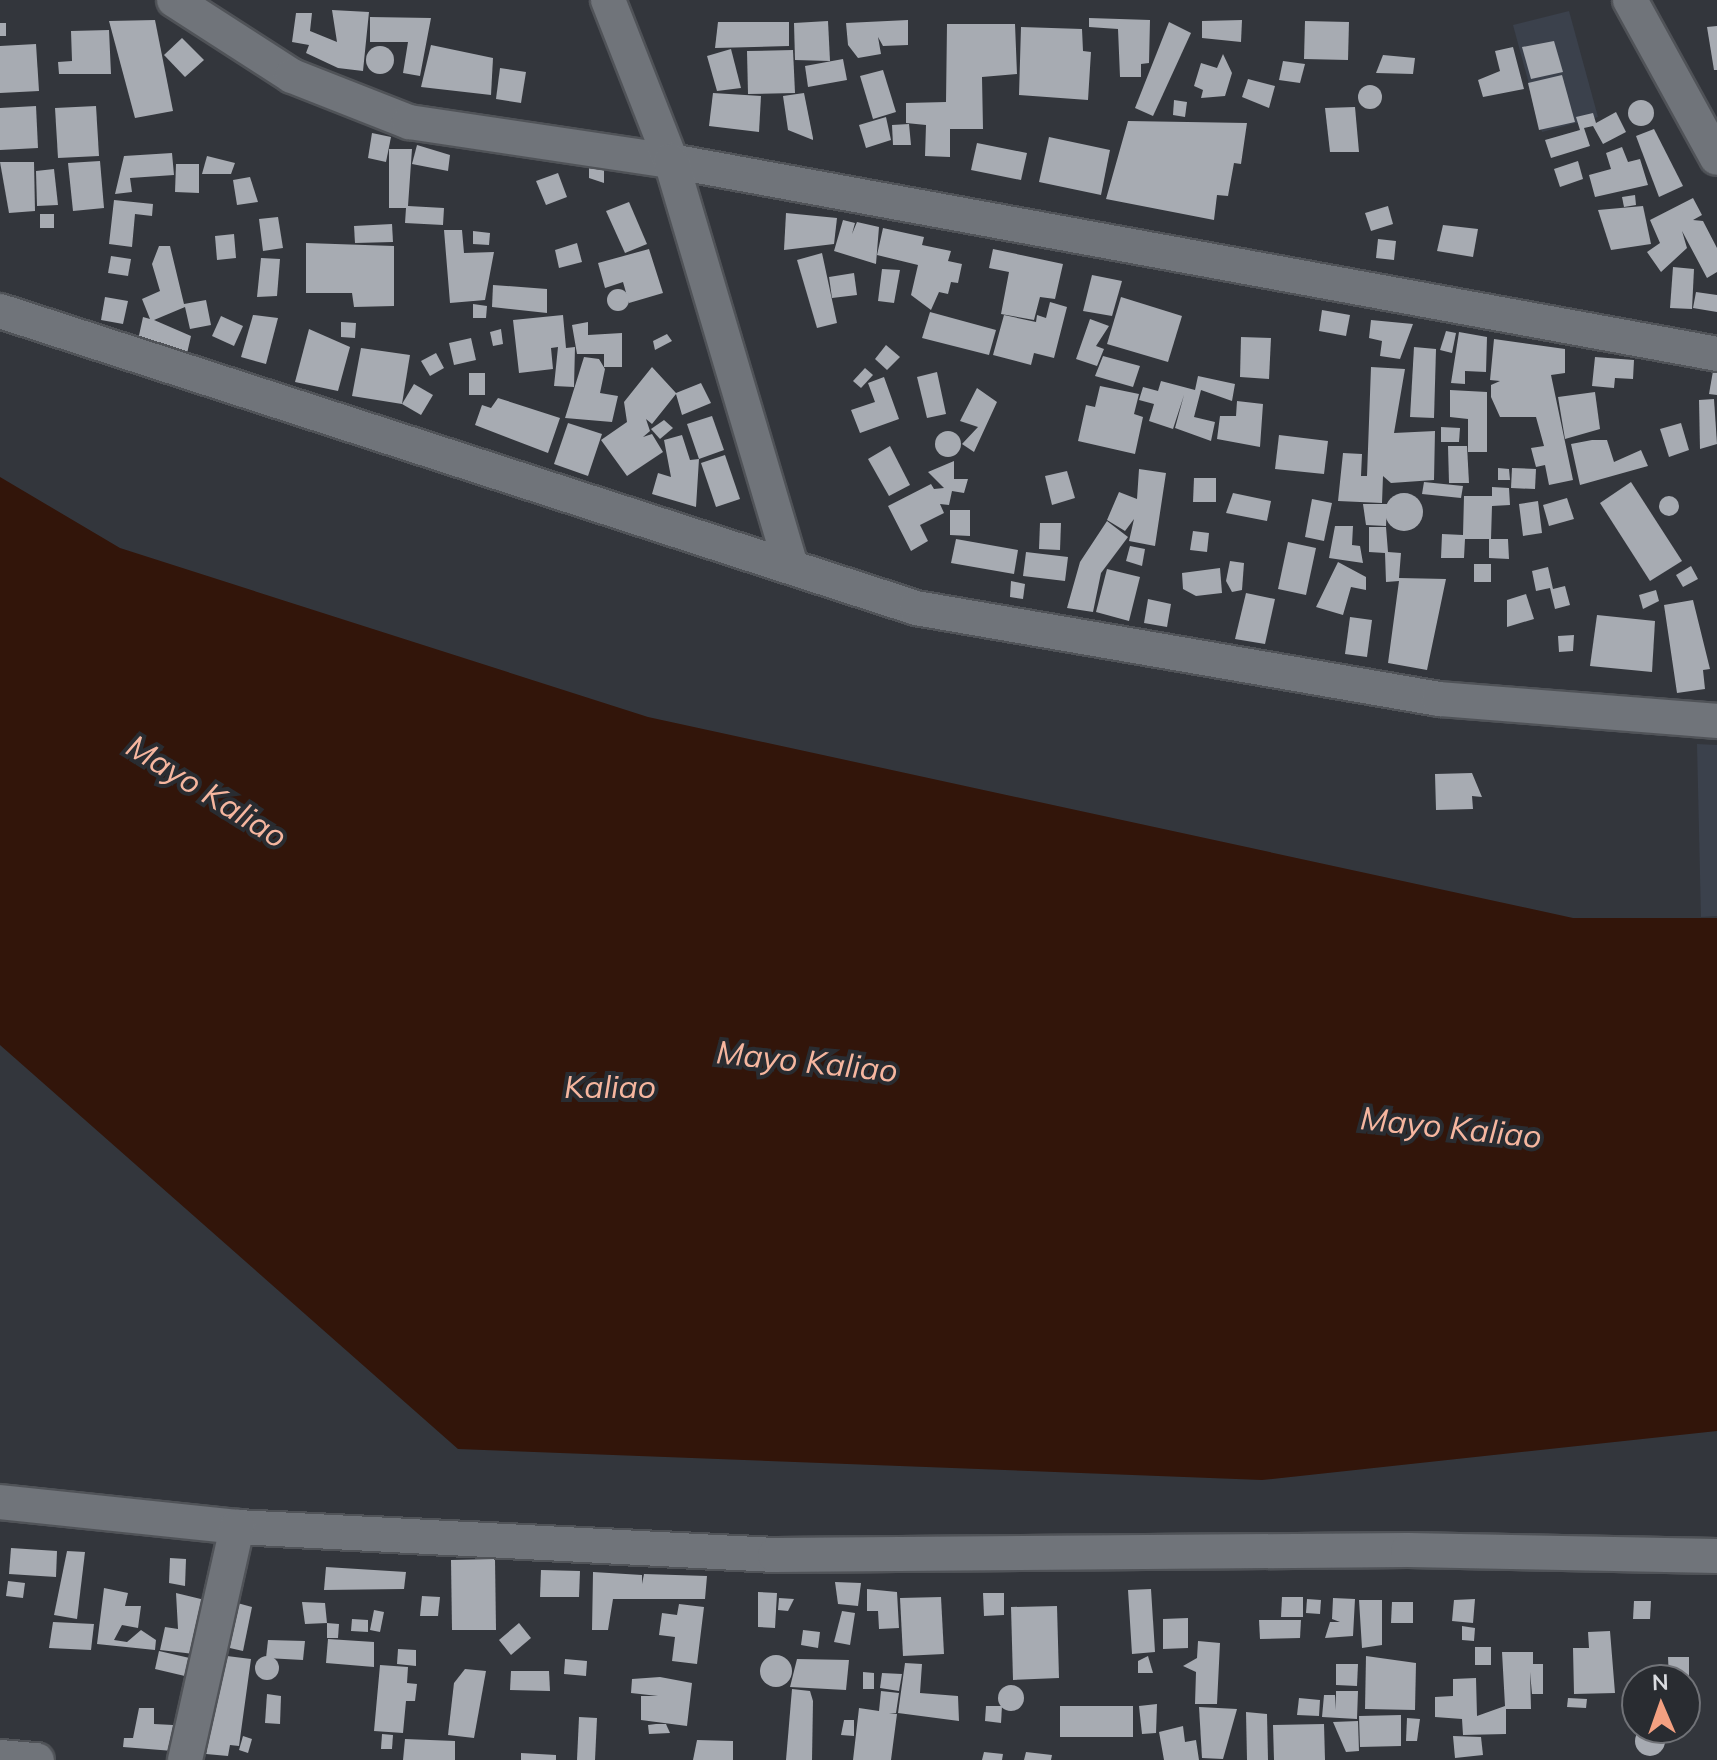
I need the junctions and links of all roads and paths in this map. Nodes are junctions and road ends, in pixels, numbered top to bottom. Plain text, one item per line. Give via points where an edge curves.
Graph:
1 (174, 0) edge
2 (608, 0) edge
3 (1630, 0) edge
4 (1717, 158) edge
5 (671, 161) junction
6 (0, 311) edge
7 (1717, 354) edge
8 (791, 565) junction
9 (1717, 721) edge
10 (0, 1502) edge
11 (237, 1527) junction
12 (1717, 1556) edge
13 (0, 1757) edge
14 (37, 1760) edge
15 (185, 1760) edge

1 - 5 street via 347,104 409,122
2 - 5 street
3 - 4 street
5 - 7 street
5 - 8 street
6 - 8 street
8 - 9 street via 916,608 1439,699
10 - 11 street
11 - 12 street via 775,1555 1408,1550
11 - 15 street
13 - 14 street

